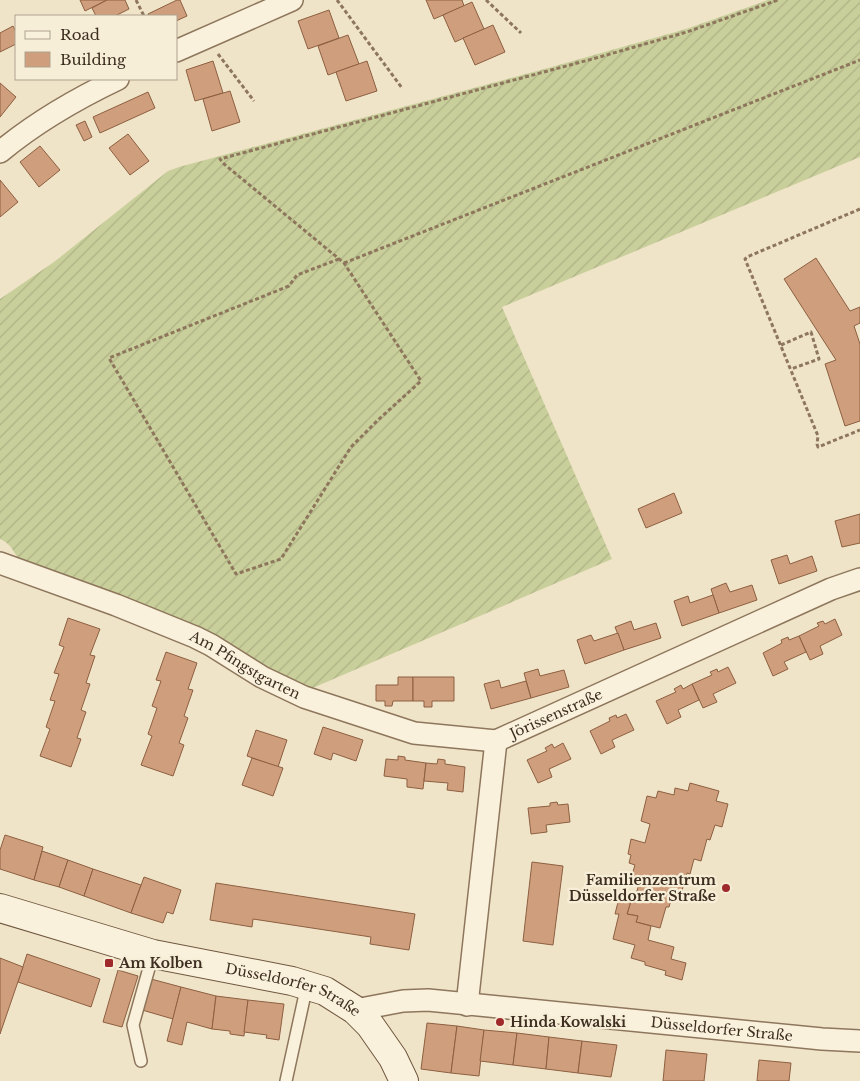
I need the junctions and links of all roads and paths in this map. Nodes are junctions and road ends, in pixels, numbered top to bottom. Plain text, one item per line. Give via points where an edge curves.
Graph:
1 (136, 0) edge
2 (292, 0) edge
3 (337, 0) edge
4 (486, 0) edge
5 (778, 0) edge
6 (144, 15) edge
7 (521, 33) dead end
8 (206, 37) junction
9 (178, 50) edge
10 (860, 60) edge
11 (116, 80) edge
12 (402, 88) dead end
13 (254, 101) dead end
14 (0, 152) edge
15 (860, 209) edge
16 (339, 259) junction
17 (344, 263) junction
18 (781, 345) junction
19 (791, 369) junction
20 (860, 430) edge
21 (0, 563) edge
22 (860, 579) edge
23 (496, 741) junction
24 (0, 908) edge
25 (153, 954) junction
26 (307, 985) junction
27 (467, 1005) junction
28 (355, 1010) junction
29 (860, 1041) edge
30 (141, 1060) dead end
31 (286, 1081) edge
32 (404, 1081) edge

1 - 6 path
2 - 8 street
3 - 12 path
4 - 7 path
5 - 16 path via 687,32 596,58 220,159
8 - 9 street
8 - 13 path
10 - 17 path
11 - 14 street via 57,111
15 - 18 path via 747,257
16 - 17 path
16 - 17 path via 297,276 289,286 109,358 236,574 281,559 352,448 420,381
18 - 19 path
18 - 19 path via 811,332 819,359
19 - 20 path via 818,436 818,447
21 - 23 street, Am Pfingstgarten via 195,637 262,677 304,697 414,734
22 - 23 street, Jörissenstraße via 831,589
23 - 27 street, Jörissenstraße
24 - 25 street, Düsseldorfer Straße
25 - 26 street, Düsseldorfer Straße
25 - 30 lane via 133,1025
26 - 28 street, Düsseldorfer Straße via 325,991
26 - 31 lane
27 - 28 street, Düsseldorfer Straße via 428,1000 403,1001
27 - 29 street, Düsseldorfer Straße
28 - 32 street via 383,1042

